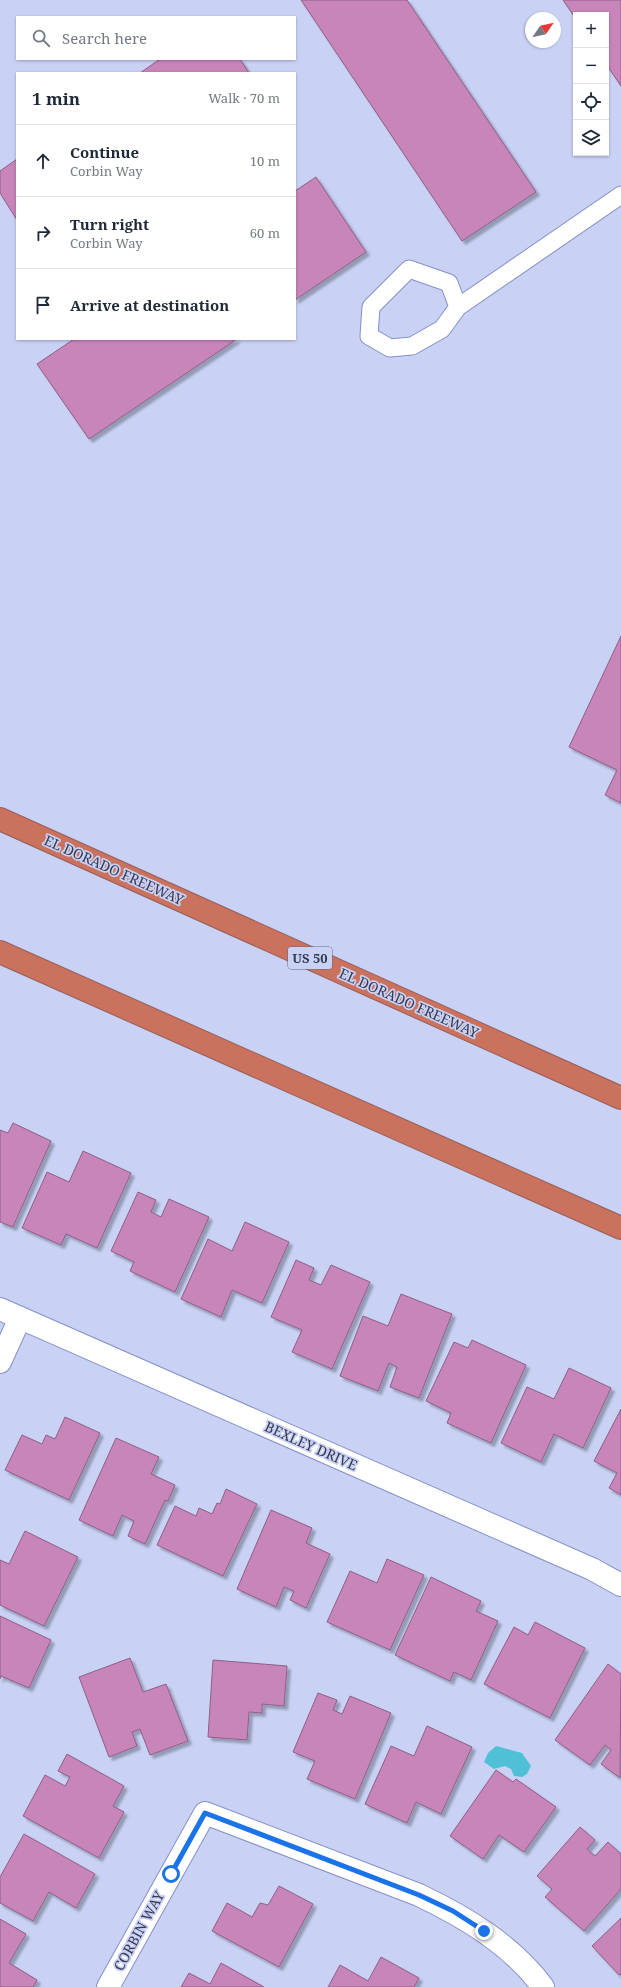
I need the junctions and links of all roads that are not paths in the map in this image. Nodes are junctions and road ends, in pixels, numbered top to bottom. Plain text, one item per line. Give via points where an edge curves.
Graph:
1 (621, 195) edge
2 (458, 307) junction
3 (0, 819) edge
4 (0, 952) edge
5 (621, 1098) edge
6 (621, 1228) edge
7 (0, 1309) edge
8 (20, 1318) junction
9 (0, 1362) edge
10 (621, 1585) edge
11 (108, 1987) edge
12 (543, 1987) edge

1 - 2 lane
2 - 2 lane via 449,283 409,269 371,307 369,336 390,348 412,346 442,329
3 - 5 highway, EL DORADO FREEWAY / US 50
4 - 6 highway
7 - 8 street, BEXLEY DRIVE
8 - 9 street
8 - 10 street, BEXLEY DRIVE via 592,1569
11 - 12 street, CORBIN WAY via 205,1813 419,1895 453,1911 484,1931 513,1955

